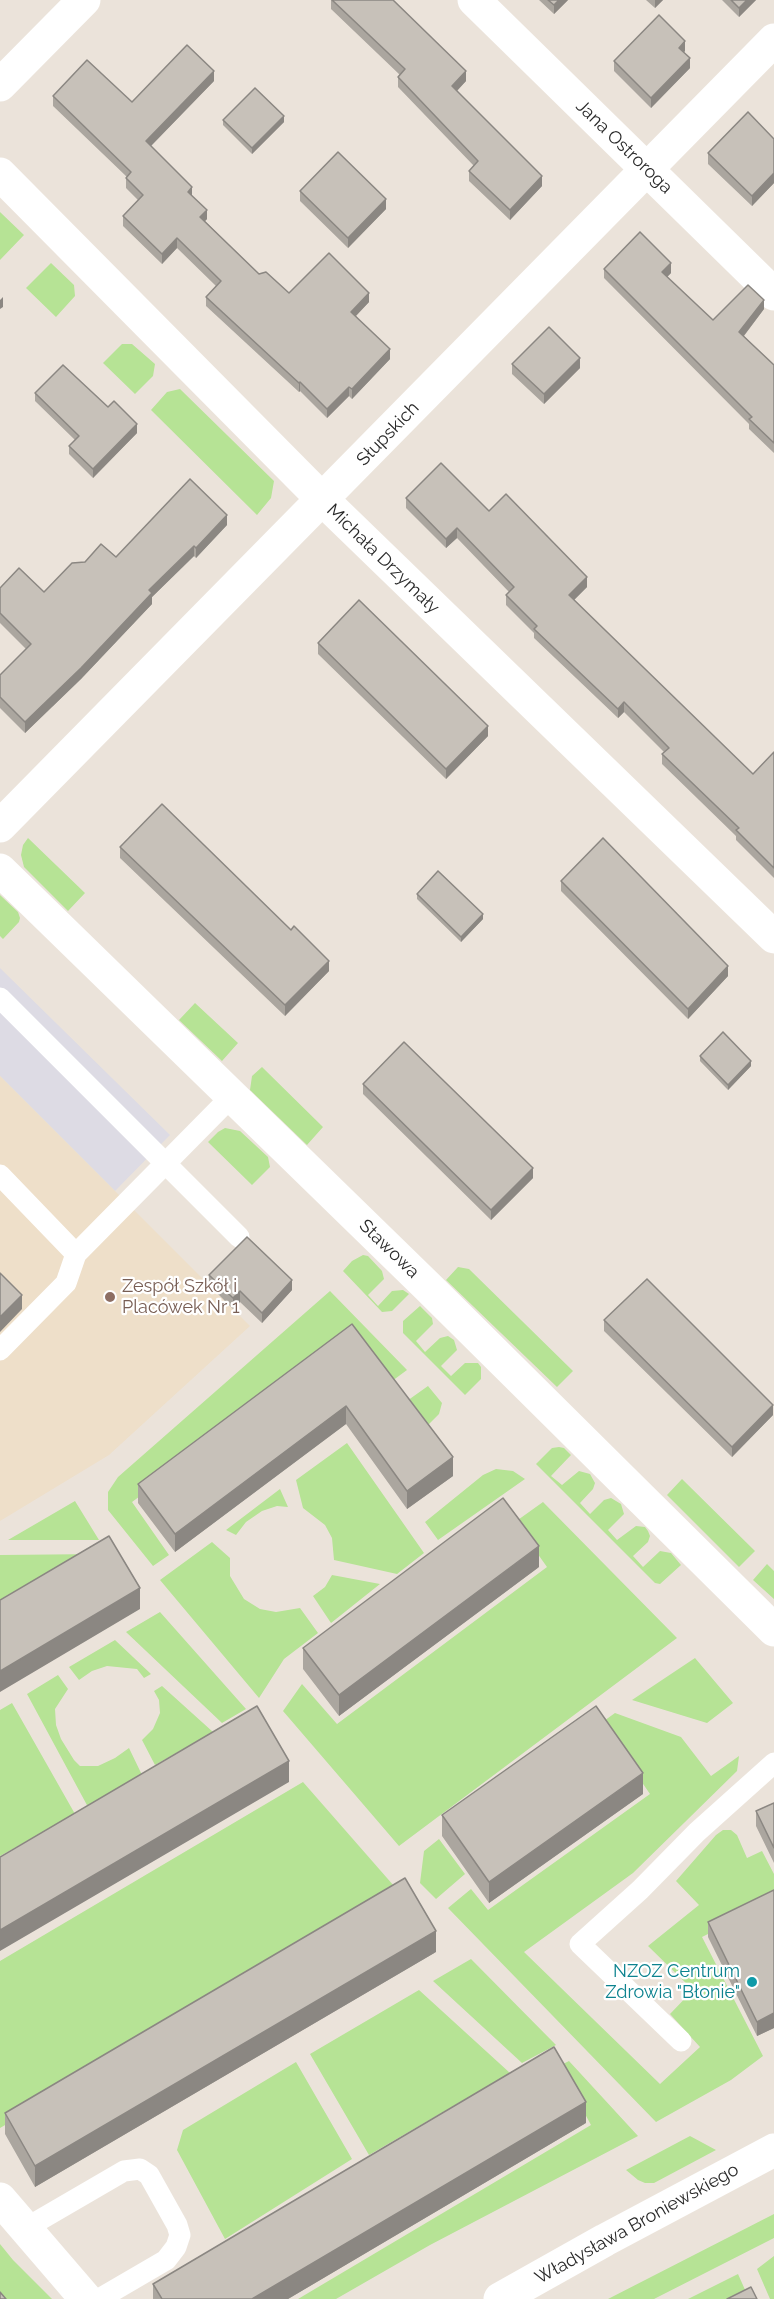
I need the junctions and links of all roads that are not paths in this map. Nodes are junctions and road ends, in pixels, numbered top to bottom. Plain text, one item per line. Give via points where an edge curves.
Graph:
1 (84, 0) edge
2 (474, 0) edge
3 (774, 40) edge
4 (0, 85) edge
5 (646, 170) junction
6 (0, 174) edge
7 (774, 294) edge
8 (323, 500) junction
9 (0, 826) edge
10 (0, 870) edge
11 (774, 937) edge
12 (0, 998) edge
13 (232, 1096) junction
14 (167, 1163) junction
15 (0, 1175) edge
16 (240, 1237) dead end
17 (76, 1254) junction
18 (0, 1350) edge
19 (774, 1630) edge
20 (774, 1763) edge
21 (681, 2041) dead end
22 (774, 2150) edge
23 (0, 2199) edge
24 (26, 2228) junction
25 (86, 2299) edge
26 (99, 2299) edge
27 (501, 2299) edge

1 - 4 street
2 - 5 street, Jana Ostroroga
3 - 5 street, Słupskich
5 - 7 street, Jana Ostroroga
5 - 8 street, Słupskich
6 - 8 street, Michała Drzymały
8 - 9 street, Słupskich
8 - 11 street, Michała Drzymały
10 - 13 street, Stawowa
12 - 14 lane
13 - 14 lane
13 - 19 street, Stawowa
14 - 16 lane
14 - 17 lane
15 - 17 lane
17 - 18 lane via 66,1283
20 - 21 lane via 580,1944
22 - 27 street, Władysława Broniewskiego
23 - 24 street
24 - 25 street
24 - 26 lane via 124,2171 140,2169 149,2175 177,2224 180,2235 176,2247 166,2260

